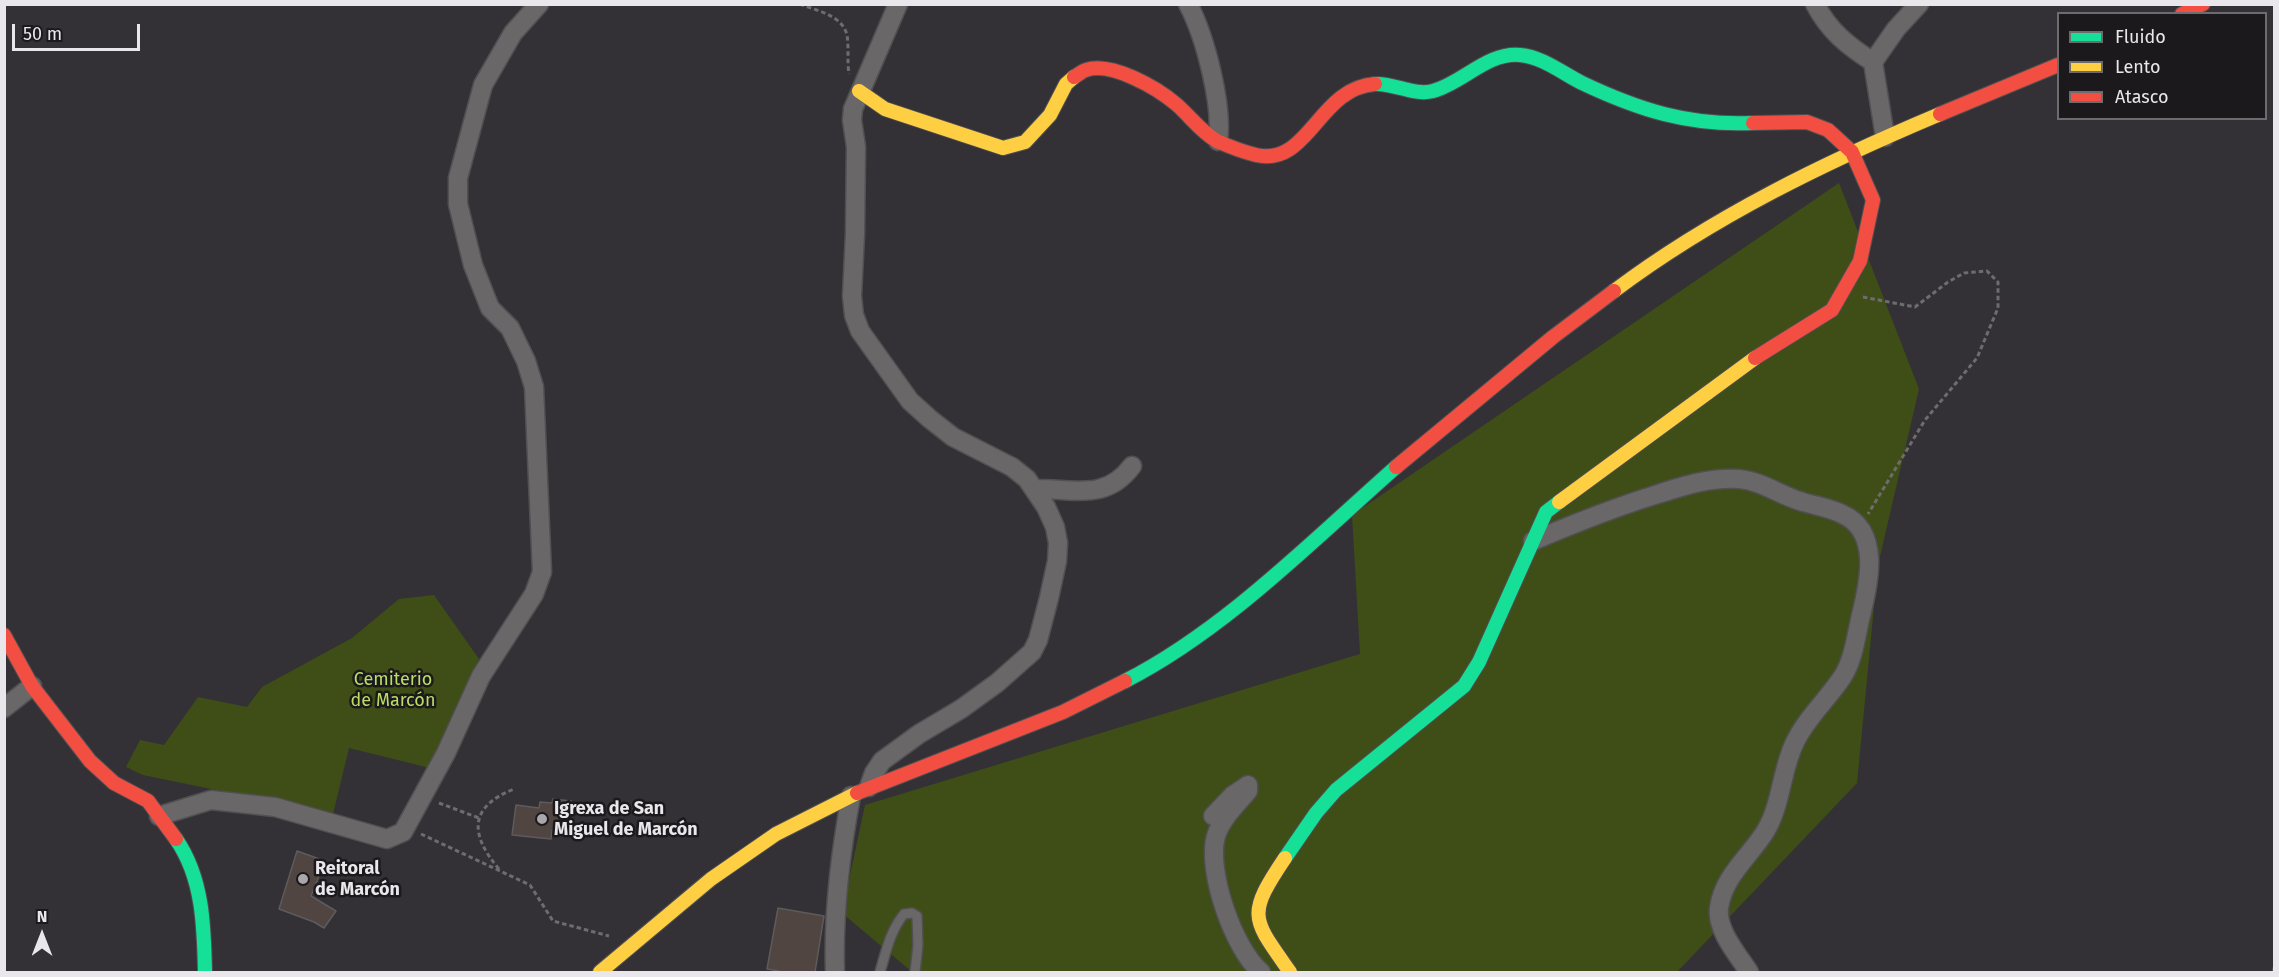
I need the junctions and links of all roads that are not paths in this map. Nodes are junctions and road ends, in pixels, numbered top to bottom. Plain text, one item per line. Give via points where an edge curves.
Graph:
1 (539, 4) edge
2 (898, 4) edge
3 (1188, 4) edge
4 (1815, 4) edge
5 (1919, 4) edge
6 (2204, 4) edge
7 (2186, 12) edge
8 (1873, 62) junction
9 (2057, 65) edge
10 (854, 85) junction
11 (1885, 137) junction
12 (1218, 141) junction
13 (1852, 152) junction
14 (1132, 466) dead end
15 (1034, 489) junction
16 (1533, 541) junction
17 (4, 635) edge
18 (32, 686) junction
19 (4, 708) edge
20 (869, 787) junction
21 (851, 796) junction
22 (159, 816) junction
23 (1213, 816) dead end
24 (205, 972) edge
25 (600, 972) edge
26 (835, 972) edge
27 (880, 972) edge
28 (915, 972) edge
29 (1261, 972) edge
30 (1290, 972) edge
31 (1749, 972) edge

1 - 22 street via 513,33 483,85 458,178 458,204 473,265 490,308 510,328 534,387 542,572 534,594 481,676 446,753 403,832 387,839 275,807 211,800
2 - 10 street
3 - 12 street via 1198,23 1214,88 1220,122
4 - 8 street via 1832,32
5 - 8 street
6 - 7 street
8 - 11 street
9 - 11 street
10 - 12 street via 885,110 1003,148 1024,142 1039,128 1074,75 1098,68 1142,82 1175,103
10 - 15 street via 852,296 860,331 910,401 953,437 1012,467
11 - 13 street
12 - 13 street via 1256,155 1272,156 1298,144 1330,105 1350,91 1383,84 1430,92 1446,87 1491,60 1521,55 1536,58 1627,103 1679,118 1726,124 1788,120 1807,123 1828,130
13 - 16 street via 1873,200 1860,261 1832,310 1762,353 1546,512
13 - 20 street via 1792,180 1642,270 1552,337 1426,440 1205,632 1132,677 1063,712
14 - 15 street via 1116,484 1098,489
15 - 20 street via 1055,527 1058,543 1049,598 1032,652 997,683 882,762
16 - 30 street via 1479,662 1464,686 1336,789 1270,880 1257,918 1262,932
16 - 31 street via 1618,507 1694,483 1729,479 1763,485 1844,514 1866,540 1869,581 1851,658 1842,676 1805,723 1794,744 1773,817 1727,883 1721,899 1719,910 1724,931
17 - 18 street
18 - 19 street
18 - 22 street via 90,762 114,783 148,801
20 - 21 street
21 - 25 street via 776,834 741,858
21 - 26 street via 840,858
22 - 24 street via 184,851 195,882 204,916
23 - 29 street via 1248,785 1248,791 1216,835 1212,858 1232,927 1246,955
27 - 28 lane via 896,923 904,914 912,914 916,916 918,945

